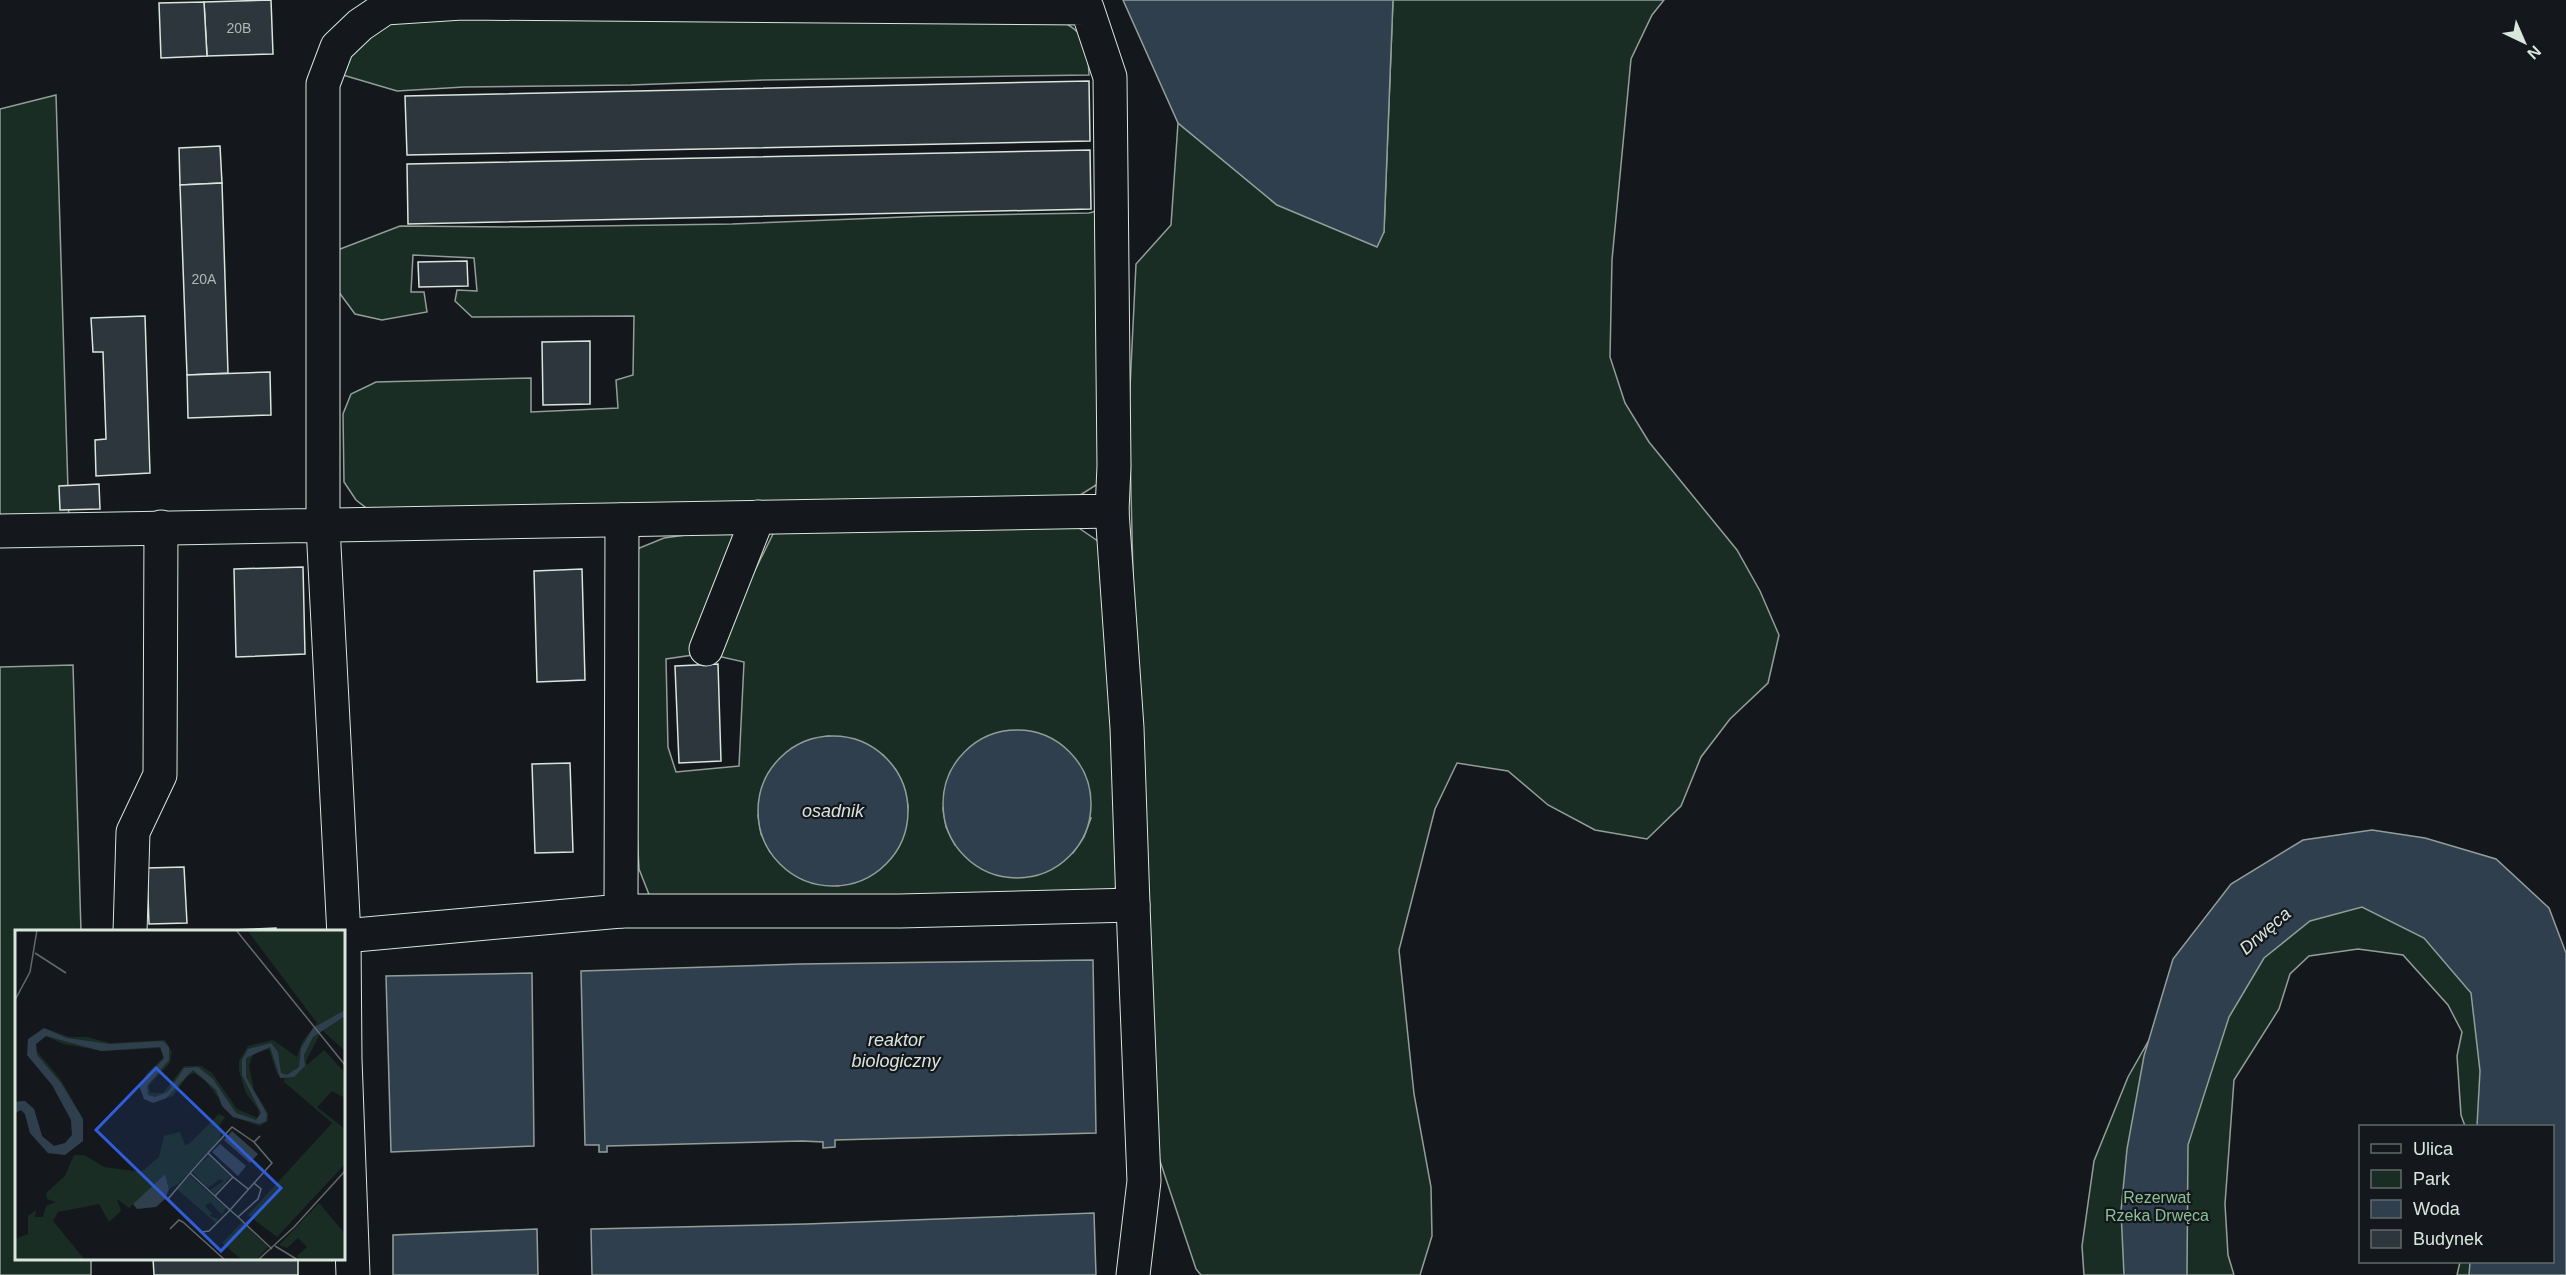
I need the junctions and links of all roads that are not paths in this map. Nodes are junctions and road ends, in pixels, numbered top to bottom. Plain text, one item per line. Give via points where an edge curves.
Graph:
1 (1112, 511) junction
2 (758, 517) junction
3 (622, 519) junction
4 (323, 526) junction
5 (161, 527) junction
6 (0, 531) edge
7 (706, 649) dead end
8 (1133, 905) junction
9 (621, 911) junction
10 (130, 930) edge
11 (344, 930) edge
12 (345, 936) edge
13 (345, 1086) edge
14 (352, 1275) edge
15 (1133, 1275) edge

1 - 2 street
1 - 4 street via 1110,77 1087,8 462,3 385,8 337,47 323,84
1 - 8 street via 1127,728
2 - 3 street
2 - 7 street
3 - 4 street
3 - 9 street
4 - 5 street
4 - 11 street
5 - 6 street
5 - 10 street via 160,775 133,832
8 - 9 street via 900,911
8 - 15 street via 1144,1181
9 - 12 street
13 - 14 street

